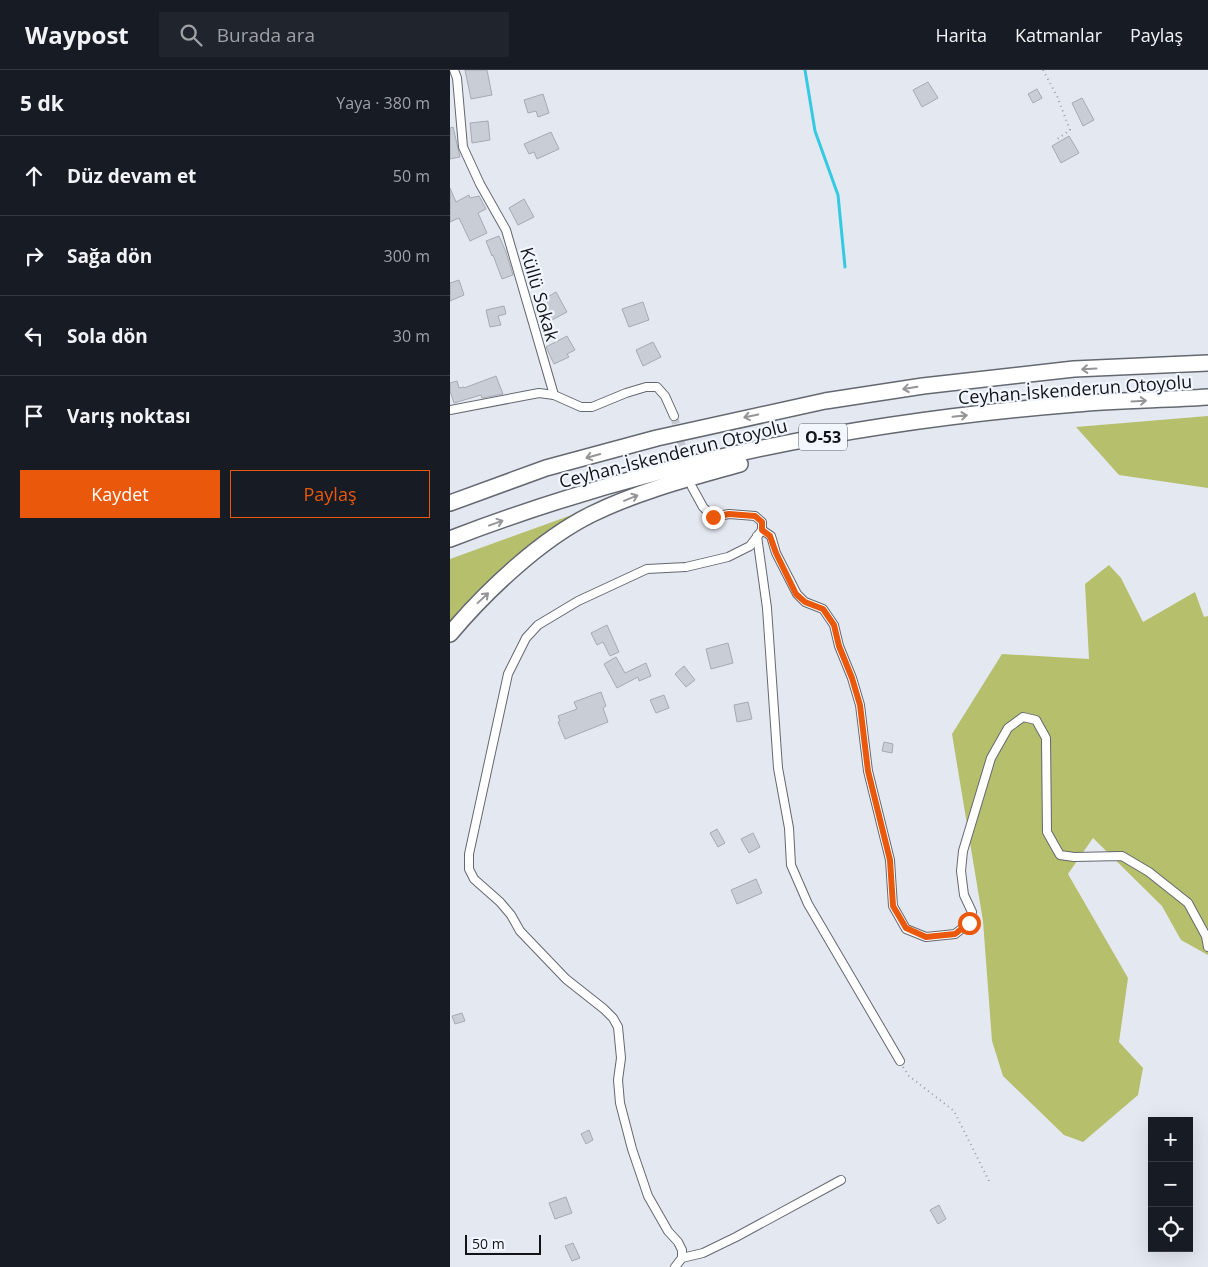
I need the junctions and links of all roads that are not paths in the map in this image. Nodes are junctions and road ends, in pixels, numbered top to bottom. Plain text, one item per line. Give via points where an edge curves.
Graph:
1 (454, 70) edge
2 (1208, 363) edge
3 (554, 395) junction
4 (1208, 397) edge
5 (450, 410) edge
6 (674, 416) tunnel mouth
7 (928, 420) junction
8 (692, 487) dead end
9 (450, 503) edge
10 (759, 533) junction
11 (450, 539) edge
12 (450, 634) edge
13 (1208, 947) edge
14 (900, 1061) road end
15 (841, 1180) dead end
16 (682, 1258) junction
17 (675, 1267) edge

1 - 3 street, Küllü Sokak via 463,147 506,230
2 -> 9 highway, Ceyhan-İskenderun Otoyolu / O-53 via 1074,369 825,401 657,438 546,468
3 - 5 street via 539,393
3 - 6 street via 581,407 592,407 626,393 657,387 666,396
7 -> 4 highway, Ceyhan-İskenderun Otoyolu / O-53 via 1077,404
11 -> 7 highway, Ceyhan-İskenderun Otoyolu / O-53 via 557,501 665,471 813,439
12 -> 7 highway via 471,608 511,571 591,515 702,474 831,440
8 - 10 street via 713,517 729,514 755,516 762,522
10 - 13 street via 770,536 796,594 805,602 823,609 834,625 860,705 868,771 890,860 893,906 906,928 926,937 955,934 969,923 972,912 964,895 960,871 963,851 991,758 1008,728 1023,717 1036,720 1046,738 1047,832 1060,855 1122,856 1149,872 1188,903 1206,936
10 - 14 street via 778,768 789,828 791,865 808,904
10 - 16 street via 750,546 728,557 686,567 647,569 620,581 538,625 526,638 508,674 468,854 469,869 474,879 500,902 520,931 566,980 604,1009 618,1027 621,1058 618,1092 625,1124 648,1196 678,1242
15 - 16 street via 704,1253
16 - 17 street

